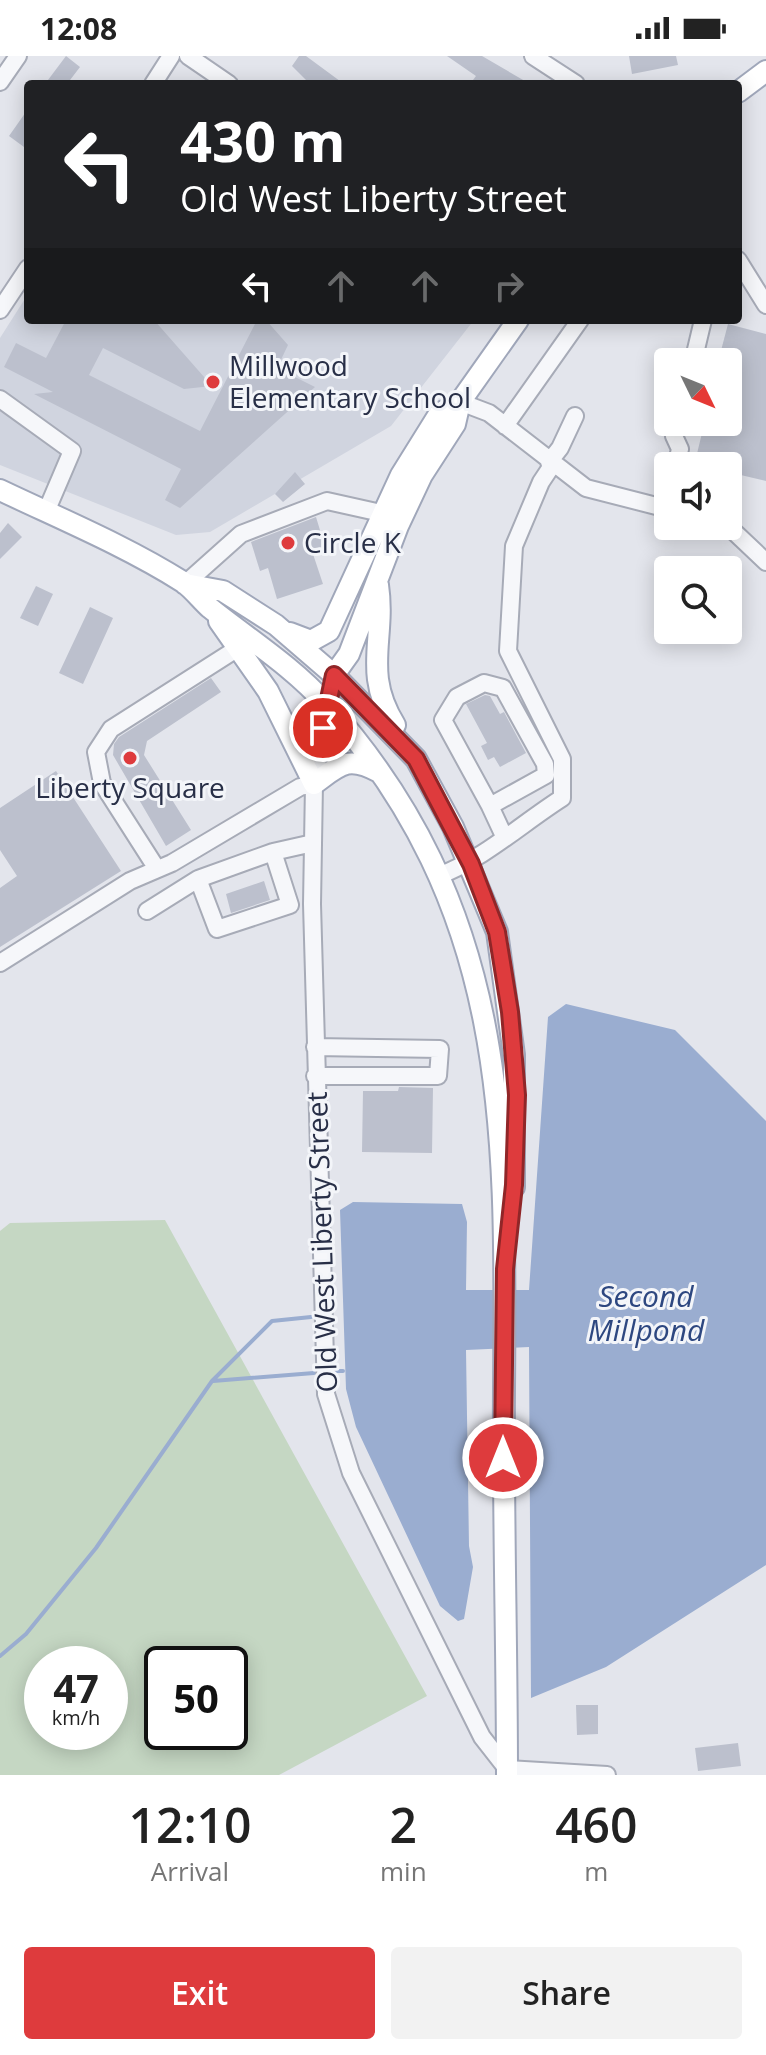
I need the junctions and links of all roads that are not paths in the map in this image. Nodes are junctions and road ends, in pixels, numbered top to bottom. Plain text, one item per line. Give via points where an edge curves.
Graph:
1 (18, 56) edge
2 (171, 56) edge
3 (188, 56) edge
4 (533, 56) edge
5 (766, 71) edge
6 (156, 80) edge
7 (223, 80) edge
8 (570, 80) edge
9 (0, 82) edge
10 (742, 89) edge
11 (742, 266) edge
12 (24, 274) edge
13 (766, 305) edge
14 (0, 310) edge
15 (515, 324) edge
16 (577, 324) edge
17 (702, 324) edge
18 (696, 348) edge
19 (0, 399) edge
20 (460, 402) junction
21 (575, 416) dead end
22 (505, 426) junction
23 (551, 463) junction
24 (0, 490) edge
25 (654, 503) edge
26 (46, 512) junction
27 (381, 513) junction
28 (742, 539) edge
29 (766, 562) edge
30 (376, 577) junction
31 (185, 584) junction
32 (350, 591) junction
33 (210, 608) junction
34 (276, 625) junction
35 (238, 648) junction
36 (334, 675) junction
37 (528, 691) junction
38 (510, 700) junction
39 (327, 705) junction
40 (557, 747) junction
41 (540, 754) junction
42 (416, 759) junction
43 (379, 772) junction
44 (314, 784) junction
45 (490, 806) junction
46 (504, 836) junction
47 (313, 843) junction
48 (273, 852) junction
49 (471, 864) junction
50 (157, 869) junction
51 (438, 876) junction
52 (198, 879) junction
53 (312, 904) junction
54 (290, 905) junction
55 (147, 911) dead end
56 (0, 963) edge
57 (315, 1047) junction
58 (315, 1076) junction
59 (505, 1269) junction
60 (507, 1772) edge
61 (607, 1775) edge

1 - 9 street
2 - 6 street
3 - 7 street
4 - 8 street
5 - 10 main road
11 - 13 street
12 - 14 street
15 - 20 main road
16 - 22 street
17 - 18 street
19 - 26 street via 72,451
20 - 22 street
20 - 27 main road via 439,414
20 - 30 main road via 455,424 422,475
21 - 23 street
22 - 23 street
23 - 25 street via 599,494
23 - 37 street via 514,546 508,651
24 - 26 main road
26 - 31 main road
27 - 31 street via 327,501 241,534
27 - 32 main road
28 - 29 street
30 - 36 main road via 349,654
30 - 42 main road via 381,702
31 - 33 main road
31 - 34 main road via 223,591
32 - 34 main road via 321,638 304,641
32 - 36 main road via 334,652
33 - 35 main road
33 - 39 main road via 285,664
34 - 36 main road
35 - 44 main road via 268,691
35 - 50 street via 111,729 96,752 102,783
36 - 39 main road, Old West Liberty Street
36 - 42 main road
37 - 38 street
37 - 40 street
38 - 41 street
38 - 45 street via 503,688 484,683 457,697 443,720
39 - 43 main road
39 - 44 street, Old West Liberty Street
40 - 41 street
40 - 46 street via 562,798
41 - 45 street via 546,775
42 - 49 main road
43 - 44 main road via 350,762
43 - 51 main road
44 - 47 street, Old West Liberty Street
44 - 50 street via 300,787
45 - 46 street
46 - 49 street
47 - 48 street
47 - 53 street, Old West Liberty Street
48 - 52 street
48 - 54 street
49 - 51 street
49 - 59 main road via 497,932 514,1055 516,1158
50 - 56 street
51 - 59 main road via 466,947 491,1045
52 - 54 street via 217,929
52 - 55 street
53 - 54 street
53 - 57 street, Old West Liberty Street
57 - 58 street, Old West Liberty Street
57 - 58 street via 440,1049 438,1076
58 - 60 street, Old West Liberty Street via 320,1291 330,1413 351,1473 482,1737
59 - 60 main road
60 - 61 street

